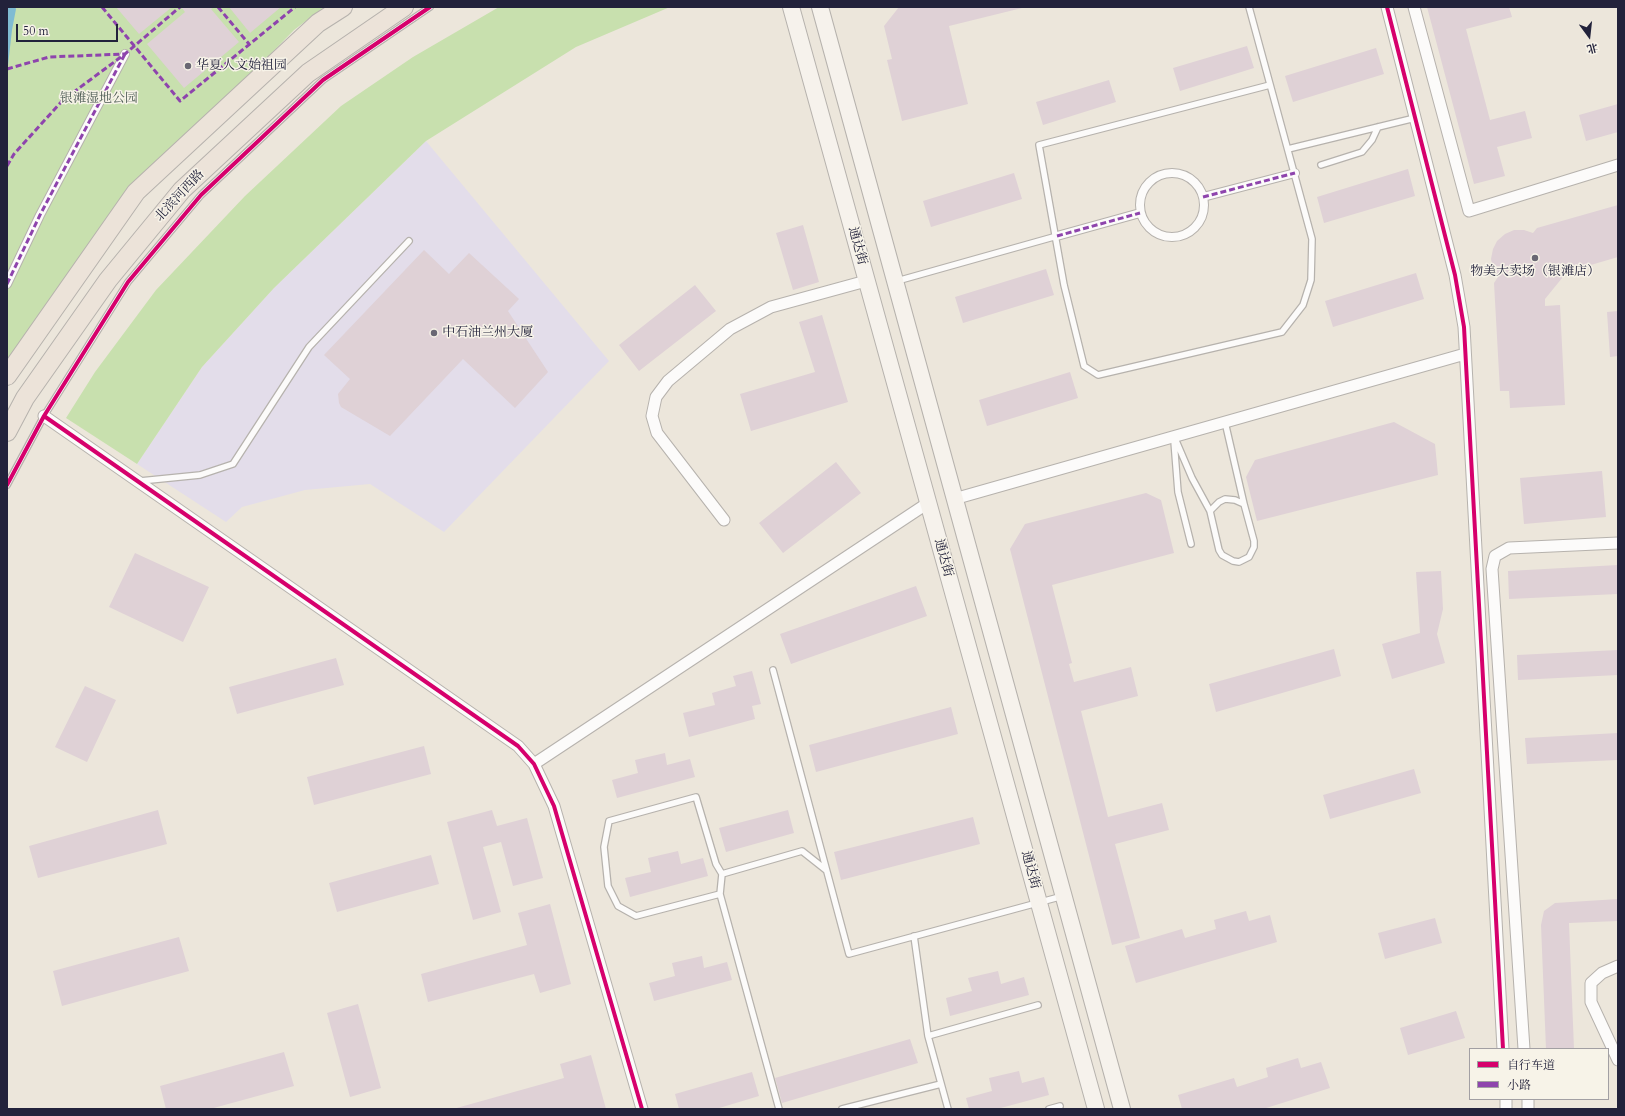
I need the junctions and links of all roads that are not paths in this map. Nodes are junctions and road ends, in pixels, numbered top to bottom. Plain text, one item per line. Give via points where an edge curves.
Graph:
1 (343, 7) edge
2 (404, 7) edge
3 (430, 7) edge
4 (790, 7) edge
5 (820, 7) edge
6 (1249, 7) edge
7 (1387, 7) edge
8 (1414, 7) edge
9 (125, 54) dead end
10 (1270, 85) junction
11 (1415, 118) junction
12 (1378, 127) junction
13 (1288, 149) junction
14 (1618, 165) edge
15 (1321, 166) dead end
16 (1295, 172) junction
17 (1203, 197) junction
18 (1140, 213) junction
19 (1057, 236) junction
20 (409, 241) dead end
21 (866, 280) junction
22 (895, 282) junction
23 (7, 284) edge
24 (1465, 354) junction
25 (7, 376) edge
26 (44, 416) junction
27 (1225, 422) junction
28 (7, 432) edge
29 (1174, 436) junction
30 (138, 481) junction
31 (7, 485) edge
32 (954, 499) junction
33 (928, 503) junction
34 (1244, 504) junction
35 (1210, 511) junction
36 (724, 520) dead end
37 (1618, 543) edge
38 (1191, 544) dead end
39 (773, 670) dead end
40 (534, 764) junction
41 (826, 870) junction
42 (722, 874) junction
43 (720, 894) junction
44 (1063, 896) junction
45 (1039, 902) junction
46 (914, 936) junction
47 (1618, 966) edge
48 (1038, 1005) dead end
49 (928, 1036) junction
50 (1503, 1048) edge
51 (1524, 1048) edge
52 (1618, 1060) edge
53 (941, 1084) junction
54 (1060, 1106) dead end
55 (642, 1109) edge
56 (779, 1109) edge
57 (842, 1109) edge
58 (948, 1109) edge
59 (1048, 1109) edge
60 (1096, 1109) edge
61 (1122, 1109) edge

1 - 25 main road via 318,23 136,192
2 - 28 main road, 北滨河西路 via 308,73 182,190 108,280 25,398
3 - 26 lane via 323,80 201,195 128,282
4 - 21 main road, 通达街
5 - 22 main road, 通达街
6 - 10 lane
7 - 11 street
8 - 14 street via 1469,211
9 - 23 street via 40,215
10 - 13 lane
10 - 19 lane via 1039,145
11 - 12 lane
11 - 24 street via 1455,275 1464,327
12 - 13 lane
12 - 15 lane via 1362,152
13 - 16 lane
16 - 17 street
16 - 19 lane via 1312,239 1310,280 1303,305 1282,332 1098,375 1084,366 1064,285
17 - 18 street via 1204,210 1200,221 1191,231 1180,236 1167,237 1155,233
17 - 18 street via 1198,186 1188,177 1164,173 1152,179 1144,188 1140,200
18 - 19 street
19 - 22 lane
20 - 30 lane via 309,347 233,464 200,475
21 - 33 main road, 通达街
21 - 36 street via 771,307 730,329 668,381 656,397 652,416 657,433
22 - 32 main road, 通达街
24 - 27 street
24 - 50 street
26 - 30 street
26 - 31 lane
27 - 29 street
27 - 34 lane
29 - 32 street
29 - 35 lane
29 - 38 lane via 1178,492
30 - 40 street via 518,746
32 - 44 main road, 通达街
33 - 40 street
33 - 45 main road, 通达街
34 - 35 lane via 1225,499
34 - 35 lane via 1254,547 1249,557 1239,562 1227,559 1219,550
37 - 51 street via 1509,548 1495,556 1492,569
39 - 41 lane
40 - 55 street via 554,806
41 - 42 lane via 802,851
41 - 46 lane via 849,954
42 - 43 lane
42 - 43 lane via 716,864 696,797 609,821 604,847 608,886 618,906 636,916
43 - 56 lane
44 - 45 lane
44 - 61 main road, 通达街
45 - 46 lane
45 - 60 main road, 通达街
46 - 49 lane
47 - 52 street via 1602,973 1591,983 1591,1002
48 - 49 lane
49 - 53 lane
53 - 57 lane
53 - 58 lane
54 - 59 lane

